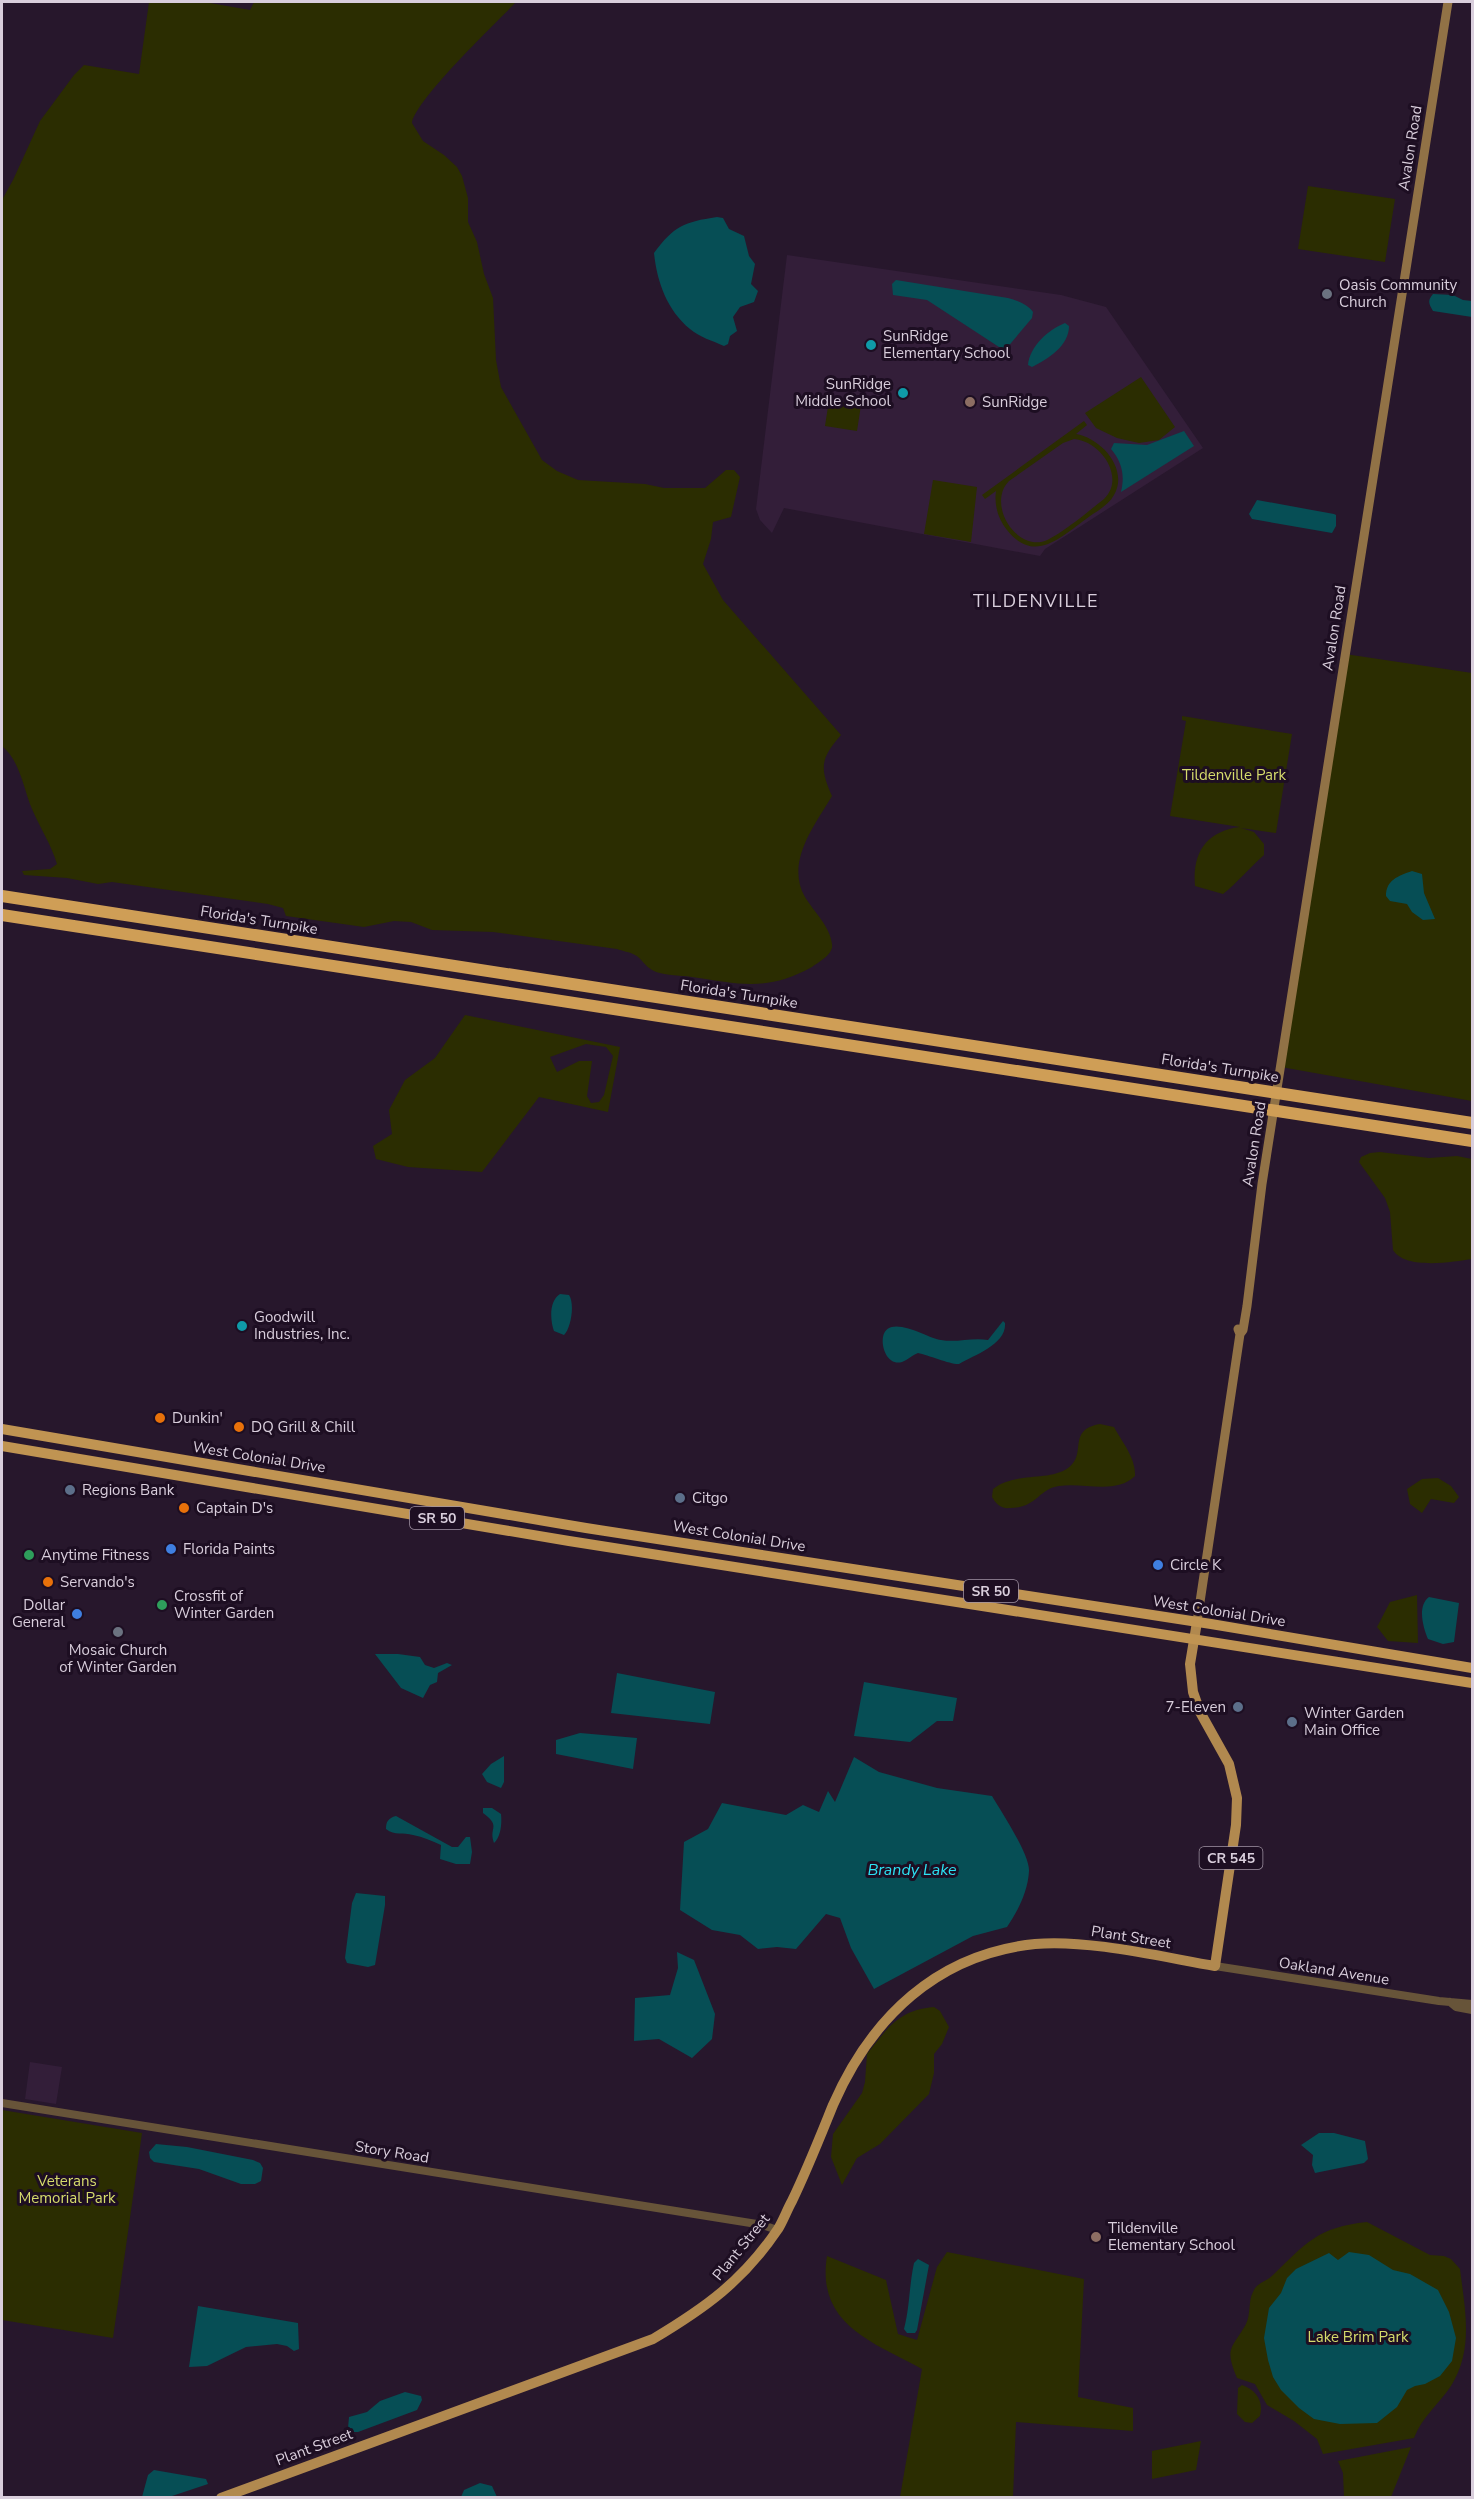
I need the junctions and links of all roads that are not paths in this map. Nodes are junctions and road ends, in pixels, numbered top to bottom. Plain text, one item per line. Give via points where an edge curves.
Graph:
1 (1448, 2) edge
2 (2, 896) edge
3 (2, 915) edge
4 (1473, 1123) edge
5 (1473, 1141) edge
6 (2, 1429) edge
7 (81, 1443) junction
8 (2, 1446) edge
9 (42, 1452) junction
10 (264, 1474) junction
11 (306, 1480) junction
12 (219, 1483) junction
13 (258, 1489) junction
14 (537, 1519) junction
15 (478, 1525) junction
16 (586, 1528) junction
17 (569, 1541) junction
18 (890, 1576) junction
19 (941, 1583) junction
20 (859, 1587) junction
21 (884, 1591) junction
22 (1197, 1622) junction
23 (1194, 1638) junction
24 (1473, 1668) edge
25 (1473, 1683) edge
26 (1215, 1966) junction
27 (1449, 2002) junction
28 (1473, 2004) edge
29 (1473, 2010) edge
30 (2, 2103) edge
31 (777, 2230) junction
32 (221, 2498) edge

1 - 22 main road, Avalon Road / CR 545 via 1238,1329
2 - 4 highway, Florida's Turnpike
3 - 5 highway
6 - 7 highway, West Colonial Drive / SR 50
7 - 9 highway via 54,1445
7 - 10 highway, West Colonial Drive / SR 50
8 - 9 highway, West Colonial Drive / SR 50
9 - 12 highway, West Colonial Drive / SR 50
10 - 11 highway, West Colonial Drive / SR 50
10 - 12 highway via 251,1482
11 - 13 highway via 270,1482
11 - 14 highway, West Colonial Drive / SR 50
12 - 13 highway, West Colonial Drive / SR 50
13 - 15 highway, West Colonial Drive / SR 50
14 - 15 highway via 527,1527
14 - 16 highway, West Colonial Drive / SR 50
15 - 17 highway, West Colonial Drive / SR 50
16 - 17 highway
16 - 18 highway, West Colonial Drive / SR 50
17 - 20 highway, West Colonial Drive / SR 50
18 - 19 highway, West Colonial Drive / SR 50
18 - 20 highway via 881,1584
19 - 21 highway via 899,1583
19 - 22 highway, West Colonial Drive / SR 50
20 - 21 highway, West Colonial Drive / SR 50
21 - 23 highway, West Colonial Drive / SR 50
22 - 23 main road, Avalon Road / CR 545
22 - 24 highway, West Colonial Drive / SR 50
23 - 25 highway, West Colonial Drive / SR 50
23 - 26 main road, CR 545 via 1190,1664 1193,1692 1229,1764 1237,1798
26 - 27 street, Oakland Avenue
26 - 31 main road, Plant Street via 1051,1943 1010,1948 951,1969 886,2018 855,2060
27 - 28 street, Oakland Avenue
27 - 29 street, Oakland Avenue
30 - 31 street, Story Road
31 - 32 main road, Plant Street via 727,2290 653,2339

